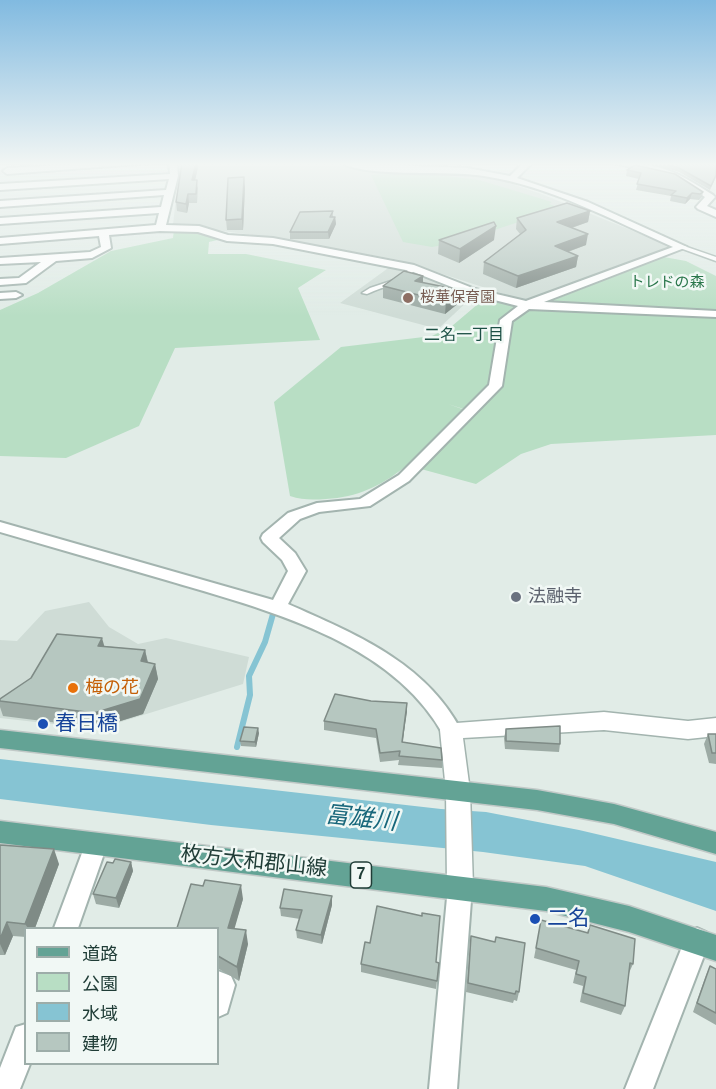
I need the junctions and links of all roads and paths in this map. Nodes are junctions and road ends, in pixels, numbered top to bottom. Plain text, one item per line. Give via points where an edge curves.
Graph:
1 (108, 214) edge
2 (164, 214) edge
3 (603, 214) edge
4 (0, 221) edge
5 (160, 228) junction
6 (104, 233) junction
7 (0, 241) edge
8 (682, 247) junction
9 (53, 258) junction
10 (716, 259) edge
11 (0, 261) edge
12 (414, 268) junction
13 (0, 282) edge
14 (365, 293) dead end
15 (16, 295) dead end
16 (0, 296) edge
17 (527, 305) junction
18 (716, 314) edge
19 (0, 527) edge
20 (278, 607) junction
21 (716, 727) edge
22 (451, 730) junction
23 (0, 739) edge
24 (458, 796) junction
25 (0, 832) edge
26 (716, 843) edge
27 (96, 845) junction
28 (460, 878) junction
29 (66, 927) edge
30 (706, 944) edge
31 (219, 984) edge
32 (219, 999) edge
33 (24, 1042) edge
34 (6, 1089) edge
35 (443, 1089) edge
36 (639, 1089) edge

1 - 4 street
2 - 5 street
3 - 8 street
5 - 6 street
5 - 12 street via 199,229 227,238 273,241
6 - 7 street
6 - 9 street via 106,248 92,255
8 - 10 lane
8 - 17 street
9 - 11 street
9 - 13 street via 22,281
12 - 14 lane via 402,281
12 - 17 street via 471,291
15 - 16 street
17 - 18 street
17 - 20 street via 506,320 495,386 404,478 364,503 317,508 294,516 269,538 289,556 297,572
19 - 20 street
20 - 22 street via 341,635 400,669 440,710
21 - 22 street via 688,730 604,721
22 - 24 street
23 - 24 main road
24 - 26 main road via 537,800 614,814
24 - 28 street
25 - 27 main road, 枚方大和郡山線 / 7
27 - 28 main road, 枚方大和郡山線 / 7
27 - 29 street
28 - 30 main road, 枚方大和郡山線 / 7 via 629,919
28 - 35 street
30 - 36 street
31 - 32 street
33 - 34 street

